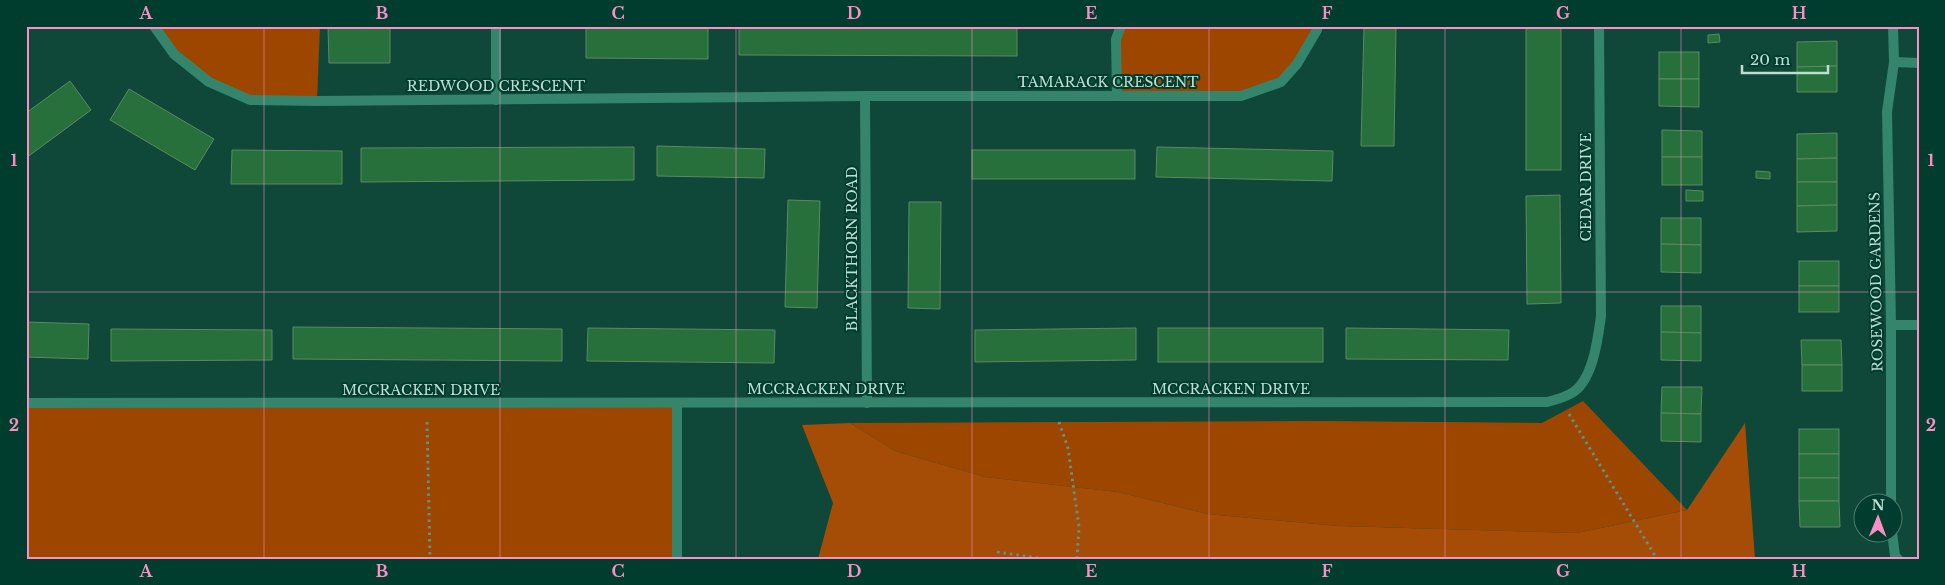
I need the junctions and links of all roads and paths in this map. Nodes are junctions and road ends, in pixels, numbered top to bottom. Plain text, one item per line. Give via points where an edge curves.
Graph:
1 (154, 26) edge
2 (496, 26) edge
3 (1121, 26) edge
4 (1317, 26) edge
5 (1598, 26) edge
6 (1893, 26) edge
7 (1894, 62) junction
8 (1919, 62) edge
9 (865, 96) junction
10 (1117, 96) junction
11 (496, 100) junction
12 (1890, 325) junction
13 (1919, 325) edge
14 (1596, 348) joint
15 (1562, 397) junction
16 (26, 403) edge
17 (678, 403) junction
18 (866, 403) junction
19 (1053, 403) junction
20 (427, 404) junction
21 (1891, 492) edge
22 (1892, 542) edge
23 (997, 552) dead end
24 (430, 559) edge
25 (677, 559) edge
26 (1045, 559) edge
27 (1077, 559) edge
28 (1657, 559) edge
29 (1898, 559) edge

1 - 11 street, REDWOOD CRESCENT via 174,54 209,82 250,100
2 - 11 street
3 - 10 street via 1116,39
4 - 10 street, TAMARACK CRESCENT via 1298,64 1281,82 1241,96
5 - 14 street, CEDAR DRIVE via 1601,316
6 - 7 street, ROSEWOOD GARDENS
7 - 8 street
7 - 12 street, ROSEWOOD GARDENS via 1887,112
9 - 10 street, TAMARACK CRESCENT
9 - 11 street, REDWOOD CRESCENT
9 - 18 street, BLACKTHORN ROAD
12 - 13 street
12 - 21 street, ROSEWOOD GARDENS
14 - 15 street, MCCRACKEN DRIVE via 1585,380 1572,394
15 - 19 street, MCCRACKEN DRIVE via 1547,402
15 - 28 path via 1570,416
16 - 20 street, MCCRACKEN DRIVE
17 - 18 street, MCCRACKEN DRIVE
17 - 20 street, MCCRACKEN DRIVE
17 - 25 street
18 - 19 street, MCCRACKEN DRIVE
19 - 27 path via 1068,448 1079,527
20 - 24 path
22 - 29 street
23 - 26 path

